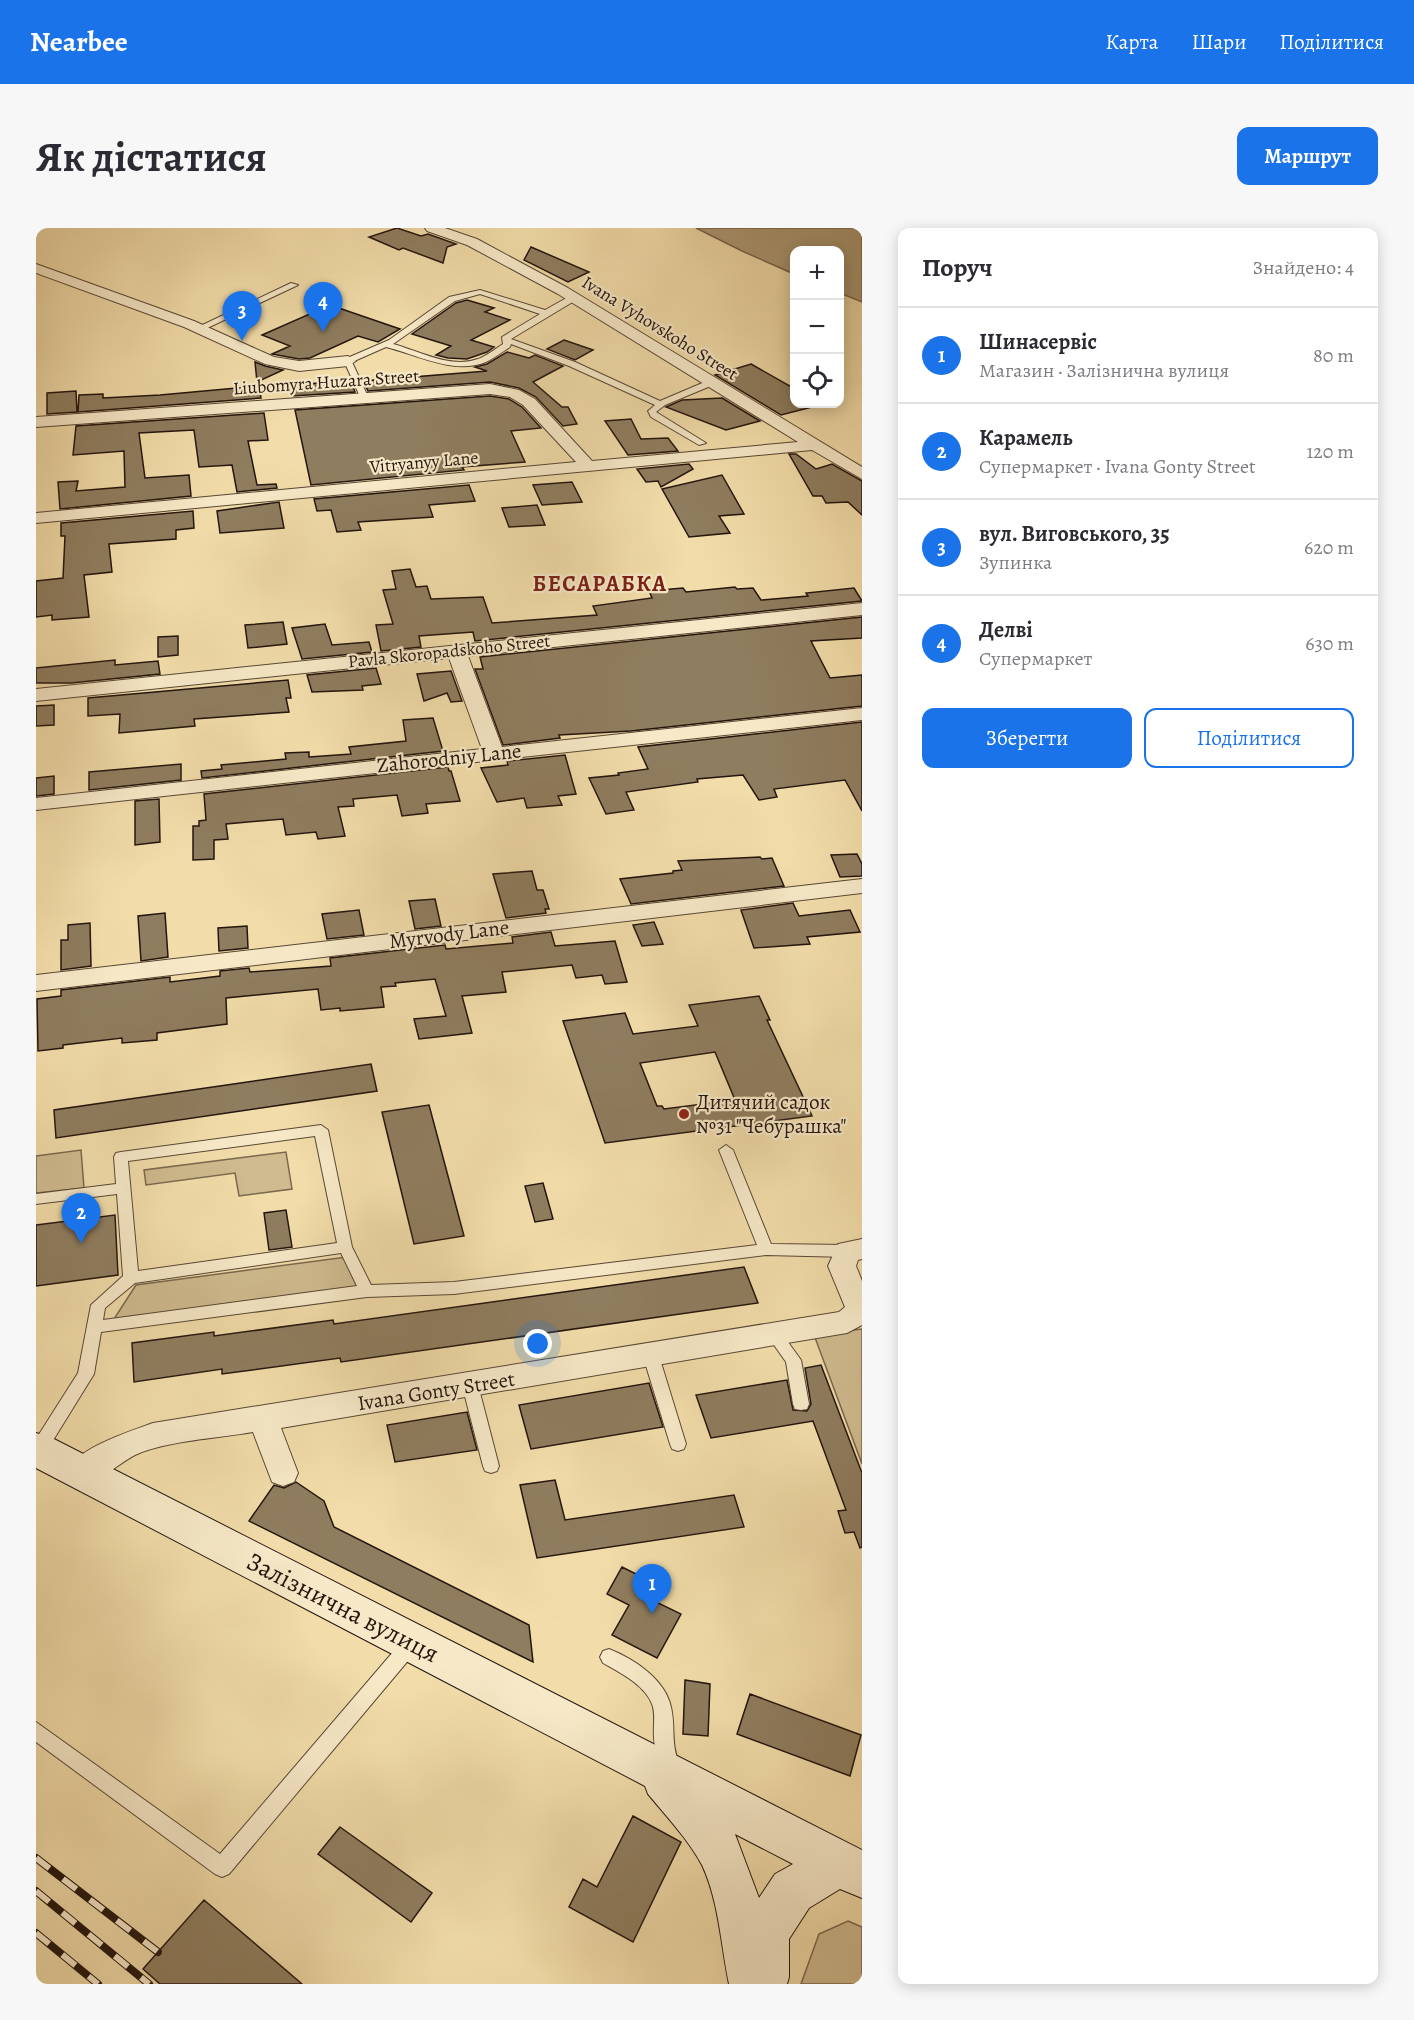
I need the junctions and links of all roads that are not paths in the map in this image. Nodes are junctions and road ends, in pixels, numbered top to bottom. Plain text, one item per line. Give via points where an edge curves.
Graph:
1 (432, 228) edge
2 (36, 268) edge
3 (294, 285) dead end
4 (573, 298) junction
5 (546, 313) junction
6 (198, 329) junction
7 (505, 339) junction
8 (387, 345) junction
9 (348, 361) junction
10 (711, 383) junction
11 (365, 399) junction
12 (660, 404) junction
13 (36, 422) edge
14 (702, 443) dead end
15 (815, 445) junction
16 (588, 466) junction
17 (862, 474) edge
18 (36, 518) edge
19 (862, 609) edge
20 (456, 650) junction
21 (36, 695) edge
22 (862, 714) edge
23 (494, 753) junction
24 (36, 804) edge
25 (862, 886) edge
26 (36, 983) edge
27 (726, 1150) dead end
28 (123, 1188) junction
29 (36, 1200) edge
30 (345, 1247) junction
31 (766, 1249) junction
32 (855, 1250) edge
33 (131, 1278) junction
34 (367, 1291) junction
35 (861, 1311) edge
36 (94, 1328) junction
37 (775, 1335) junction
38 (651, 1356) junction
39 (470, 1385) junction
40 (801, 1404) dead end
41 (263, 1419) junction
42 (678, 1444) dead end
43 (37, 1450) edge
44 (491, 1466) dead end
45 (81, 1472) junction
46 (283, 1473) dead end
47 (413, 1642) junction
48 (609, 1657) dead end
49 (36, 1731) edge
50 (664, 1771) junction
51 (851, 1869) edge
52 (753, 1984) edge
53 (765, 1984) edge

1 - 4 street, Ivana Vyhovskoho Street via 472,242
2 - 6 street
3 - 6 lane
4 - 5 lane
4 - 10 street, Ivana Vyhovskoho Street
5 - 7 lane
5 - 8 lane via 480,292 452,299
6 - 9 street via 284,364
7 - 8 lane via 507,345 481,361 461,364
7 - 12 lane
8 - 9 lane
9 - 11 lane
10 - 12 lane
10 - 15 street, Ivana Vyhovskoho Street
11 - 13 street, Liubomyra Huzara Street
11 - 16 street, Liubomyra Huzara Street via 490,389 514,393 529,402
12 - 14 lane via 652,411 654,415
15 - 16 street, Vitryanyy Lane
15 - 17 street, Ivana Vyhovskoho Street
16 - 18 street, Vitryanyy Lane
19 - 20 street, Pavla Skoropadskoho Street
20 - 21 street, Pavla Skoropadskoho Street
20 - 23 street
22 - 23 street, Zahorodniy Lane
23 - 24 street, Zahorodniy Lane
25 - 26 street, Myrvody Lane
27 - 31 lane
28 - 29 lane
28 - 30 lane via 121,1157 321,1130
28 - 33 lane
30 - 33 lane
30 - 34 lane
31 - 32 lane
31 - 34 lane via 454,1288
32 - 35 street, Ivana Gonty Street via 842,1266
33 - 36 lane via 98,1305
34 - 36 lane
35 - 37 street, Ivana Gonty Street via 847,1322
36 - 43 lane via 86,1374
37 - 38 street, Ivana Gonty Street
37 - 40 lane via 793,1360
38 - 39 street, Ivana Gonty Street
38 - 42 lane
39 - 41 street, Ivana Gonty Street
39 - 44 lane
41 - 45 street, Ivana Gonty Street via 153,1436 125,1446
41 - 46 street
43 - 45 main road, Залізнична вулиця
45 - 47 main road, Залізнична вулиця
47 - 49 lane via 222,1867
47 - 50 main road, Залізнична вулиця
48 - 50 lane via 635,1672 656,1694 663,1713
50 - 51 main road, Залізнична вулиця
50 - 52 main road, Залізнична вулиця via 717,1848 731,1881
51 - 53 main road via 792,1891 765,1933

